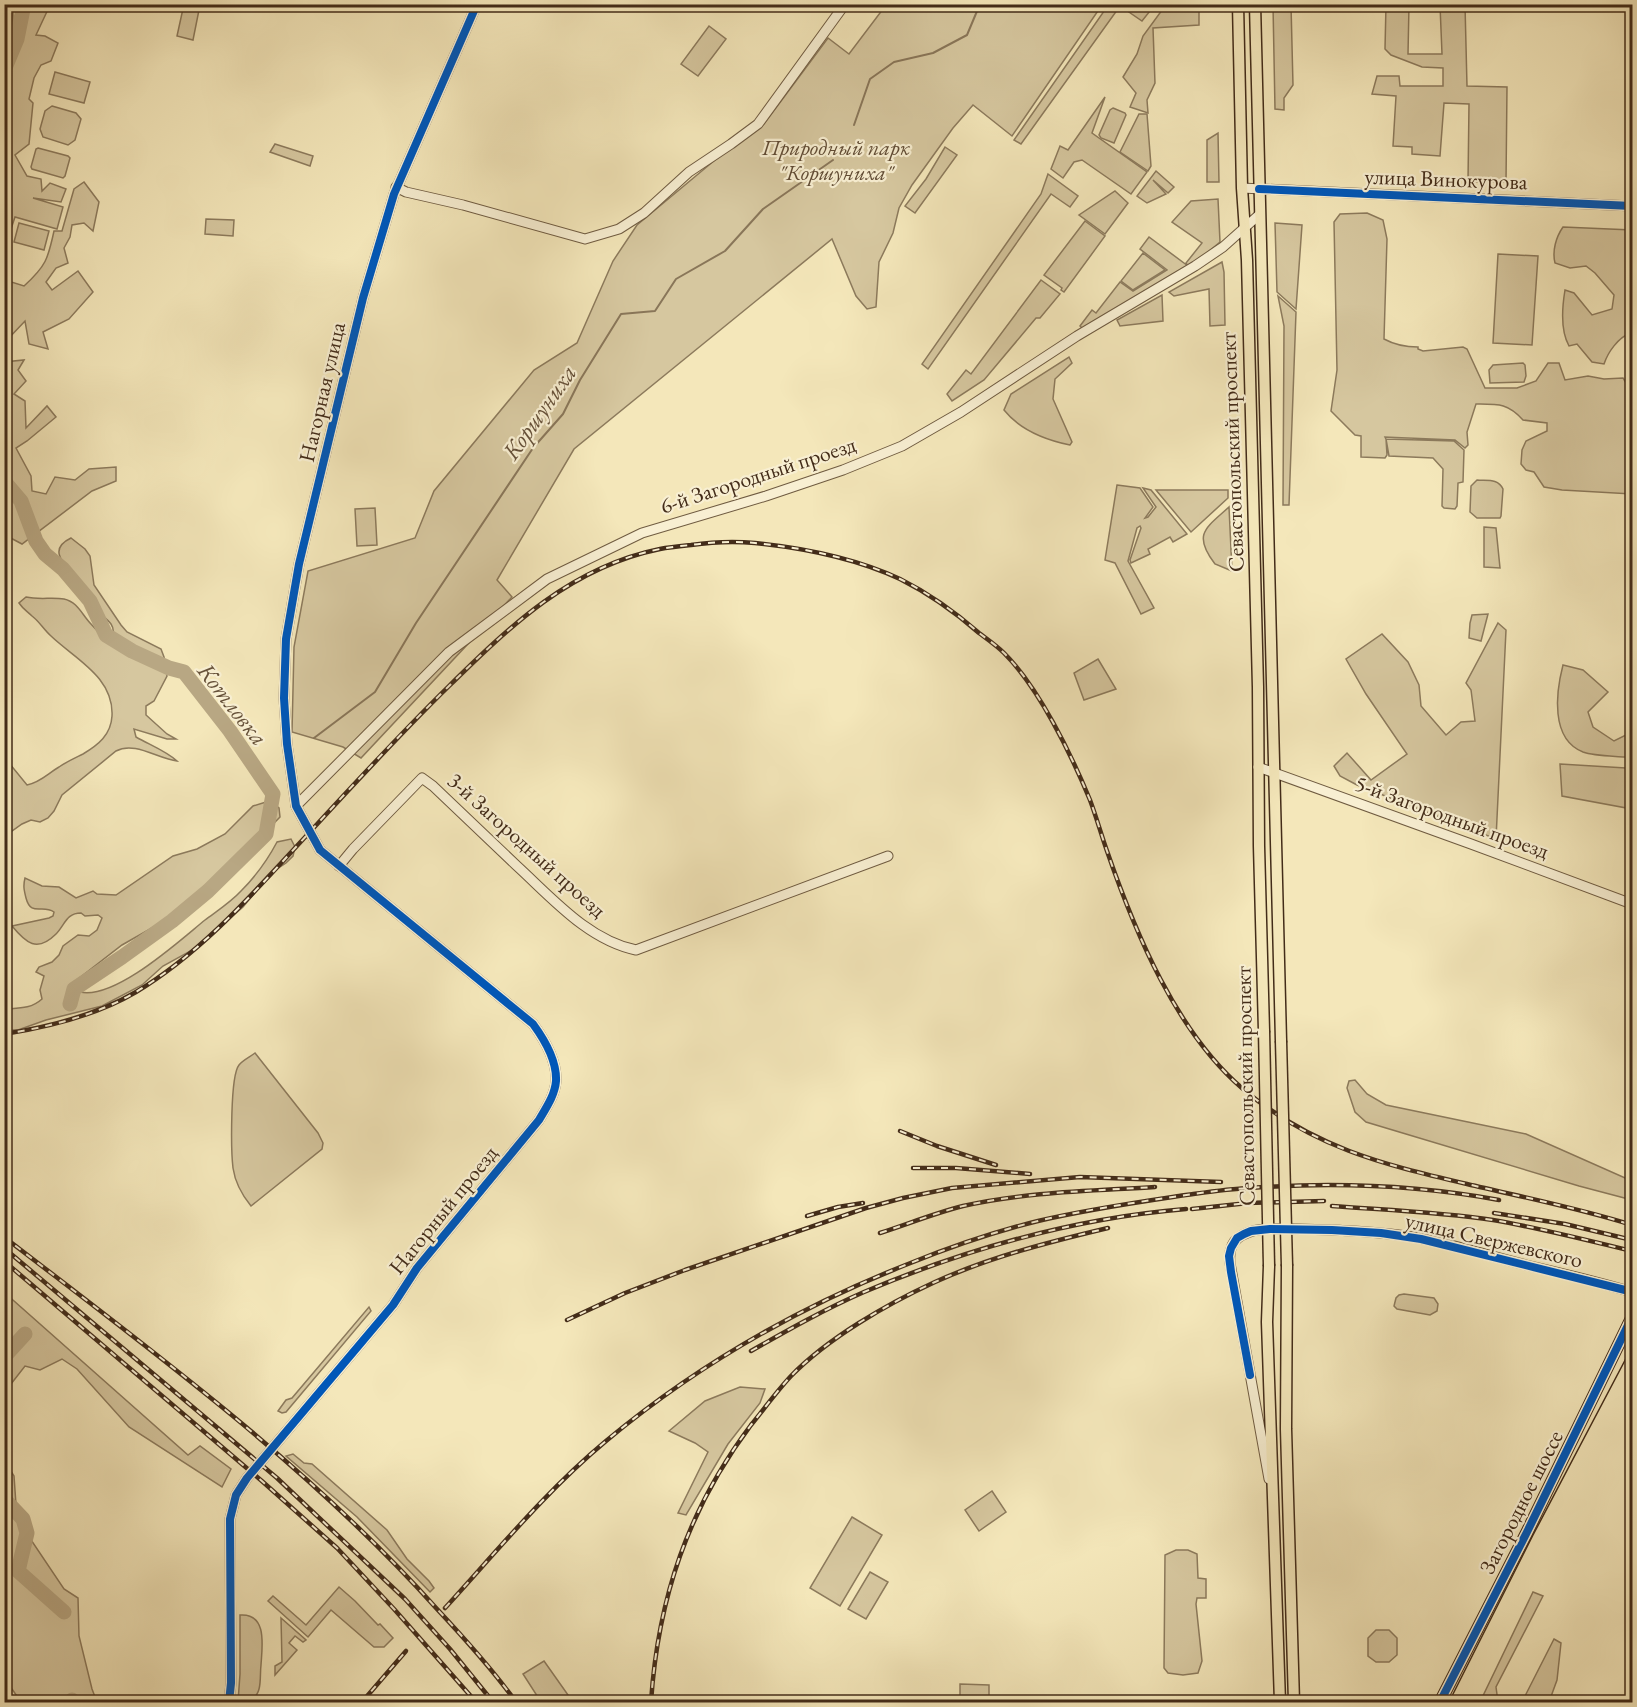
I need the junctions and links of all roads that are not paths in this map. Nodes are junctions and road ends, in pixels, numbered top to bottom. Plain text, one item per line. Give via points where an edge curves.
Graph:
1 (477, 4) edge
2 (845, 4) edge
3 (1238, 4) edge
4 (1255, 4) edge
5 (396, 187) junction
6 (1242, 188) junction
7 (1258, 189) junction
8 (1632, 206) edge
9 (1260, 214) junction
10 (1246, 227) junction
11 (1258, 767) junction
12 (1275, 772) junction
13 (296, 806) junction
14 (888, 856) dead end
15 (339, 866) junction
16 (1260, 898) junction
17 (1278, 898) junction
18 (1632, 904) edge
19 (1632, 1292) edge
20 (1632, 1317) edge
21 (1288, 1487) junction
22 (1272, 1492) junction
23 (1289, 1527) junction
24 (1274, 1528) junction
25 (229, 1702) edge
26 (1280, 1702) edge
27 (1294, 1702) edge
28 (1440, 1702) edge

1 - 5 street, Нагорная улица
2 - 5 street via 758,124 689,172 619,230 585,239
3 - 6 main road, Севастопольский проспект
4 - 7 main road, Севастопольский проспект
5 - 13 street, Нагорная улица via 363,298 299,564 286,639 284,698
6 - 7 street, улица Винокурова
6 - 10 main road, Севастопольский проспект
7 - 8 street, улица Винокурова
7 - 9 main road, Севастопольский проспект
9 - 10 street, 6-й Загородный проезд
9 - 12 main road, Севастопольский проспект
10 - 11 main road, Севастопольский проспект
10 - 13 street, 6-й Загородный проезд via 1195,266 902,446 766,496 642,533 548,579 449,652
11 - 12 street, 5-й Загородный проезд
11 - 16 main road, Севастопольский проспект
12 - 17 main road, Севастопольский проспект
12 - 18 street, 5-й Загородный проезд
13 - 15 street, Нагорный проезд via 320,850
14 - 15 street, 3-й Загородный проезд via 636,950 602,937 570,916 422,778
15 - 25 street, Нагорный проезд via 533,1024 549,1052 556,1080 539,1120 417,1268 393,1305 239,1489 230,1519
16 - 17 street via 1269,889
16 - 22 main road, Севастопольский проспект, bridge
17 - 21 main road, Севастопольский проспект, bridge
19 - 22 street, улица Свержевского via 1401,1236 1309,1229 1244,1234 1233,1244 1229,1256
20 - 28 main road, Загородное шоссе
21 - 22 street via 1280,1495
21 - 23 main road, Севастопольский проспект
22 - 24 main road, Севастопольский проспект
23 - 24 street via 1281,1520
23 - 27 main road, Севастопольский проспект
24 - 26 main road, Севастопольский проспект

